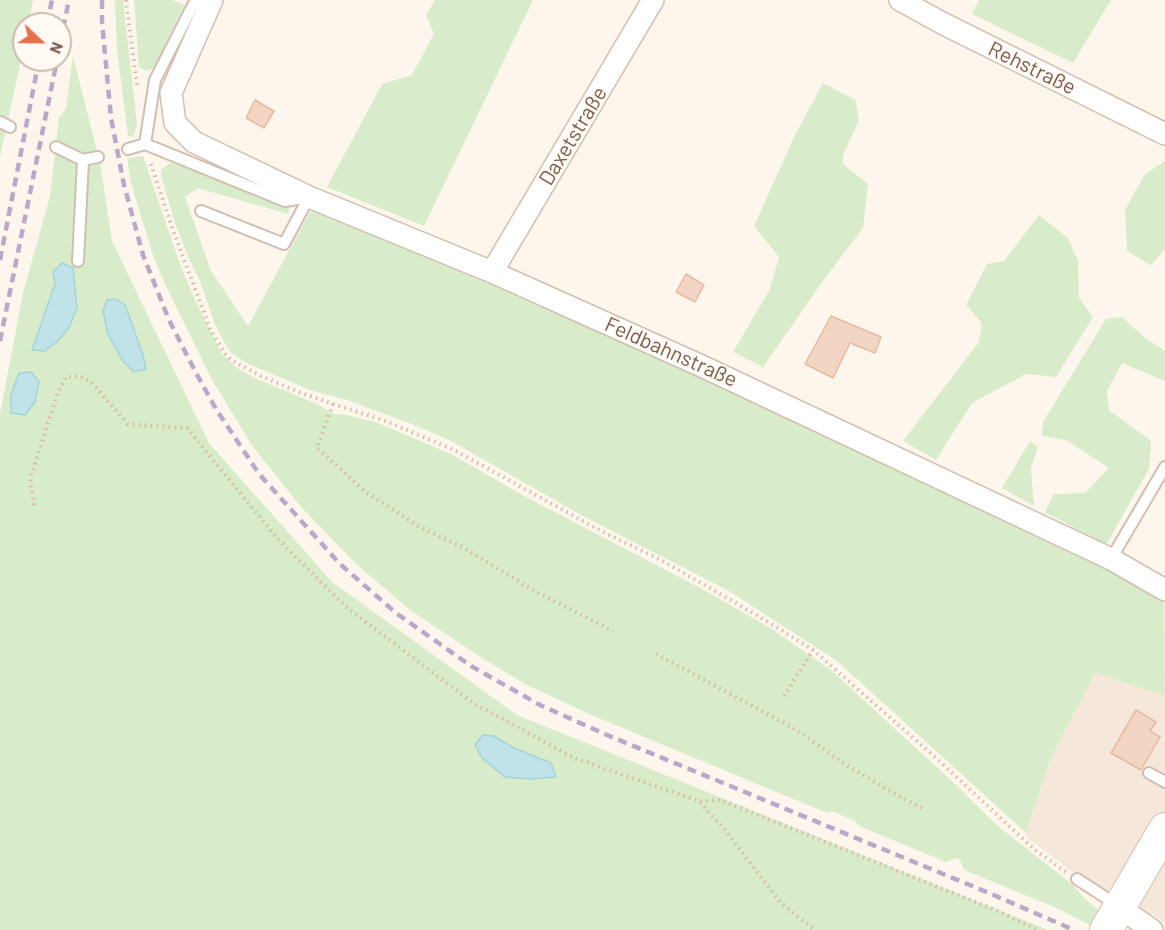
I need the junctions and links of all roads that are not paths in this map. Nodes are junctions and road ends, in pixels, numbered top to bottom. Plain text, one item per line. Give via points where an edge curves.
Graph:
1 (199, 0) edge
2 (212, 0) edge
3 (653, 0) edge
4 (900, 0) edge
5 (1165, 134) edge
6 (145, 144) junction
7 (56, 147) dead end
8 (128, 149) dead end
9 (98, 157) dead end
10 (83, 160) junction
11 (309, 197) junction
12 (201, 212) dead end
13 (78, 261) dead end
14 (492, 272) junction
15 (1165, 467) edge
16 (1111, 559) junction
17 (1165, 590) edge
18 (1149, 773) dead end
19 (1165, 782) edge
20 (1165, 829) edge
21 (1077, 879) road end
22 (1113, 918) edge
23 (1152, 930) edge

1 - 6 lane via 192,5 155,80
2 - 11 street, Feldbahnstraße via 171,93 175,123 194,142
3 - 14 street, Daxetstraße
4 - 5 street, Rehstraße
6 - 8 lane
6 - 11 lane via 285,201
7 - 10 lane
9 - 10 lane
10 - 13 lane
11 - 12 lane via 284,244
11 - 14 street, Feldbahnstraße
14 - 16 street, Feldbahnstraße
15 - 16 lane
16 - 17 street, Feldbahnstraße
18 - 19 lane
20 - 22 street
21 - 22 lane
22 - 23 street

